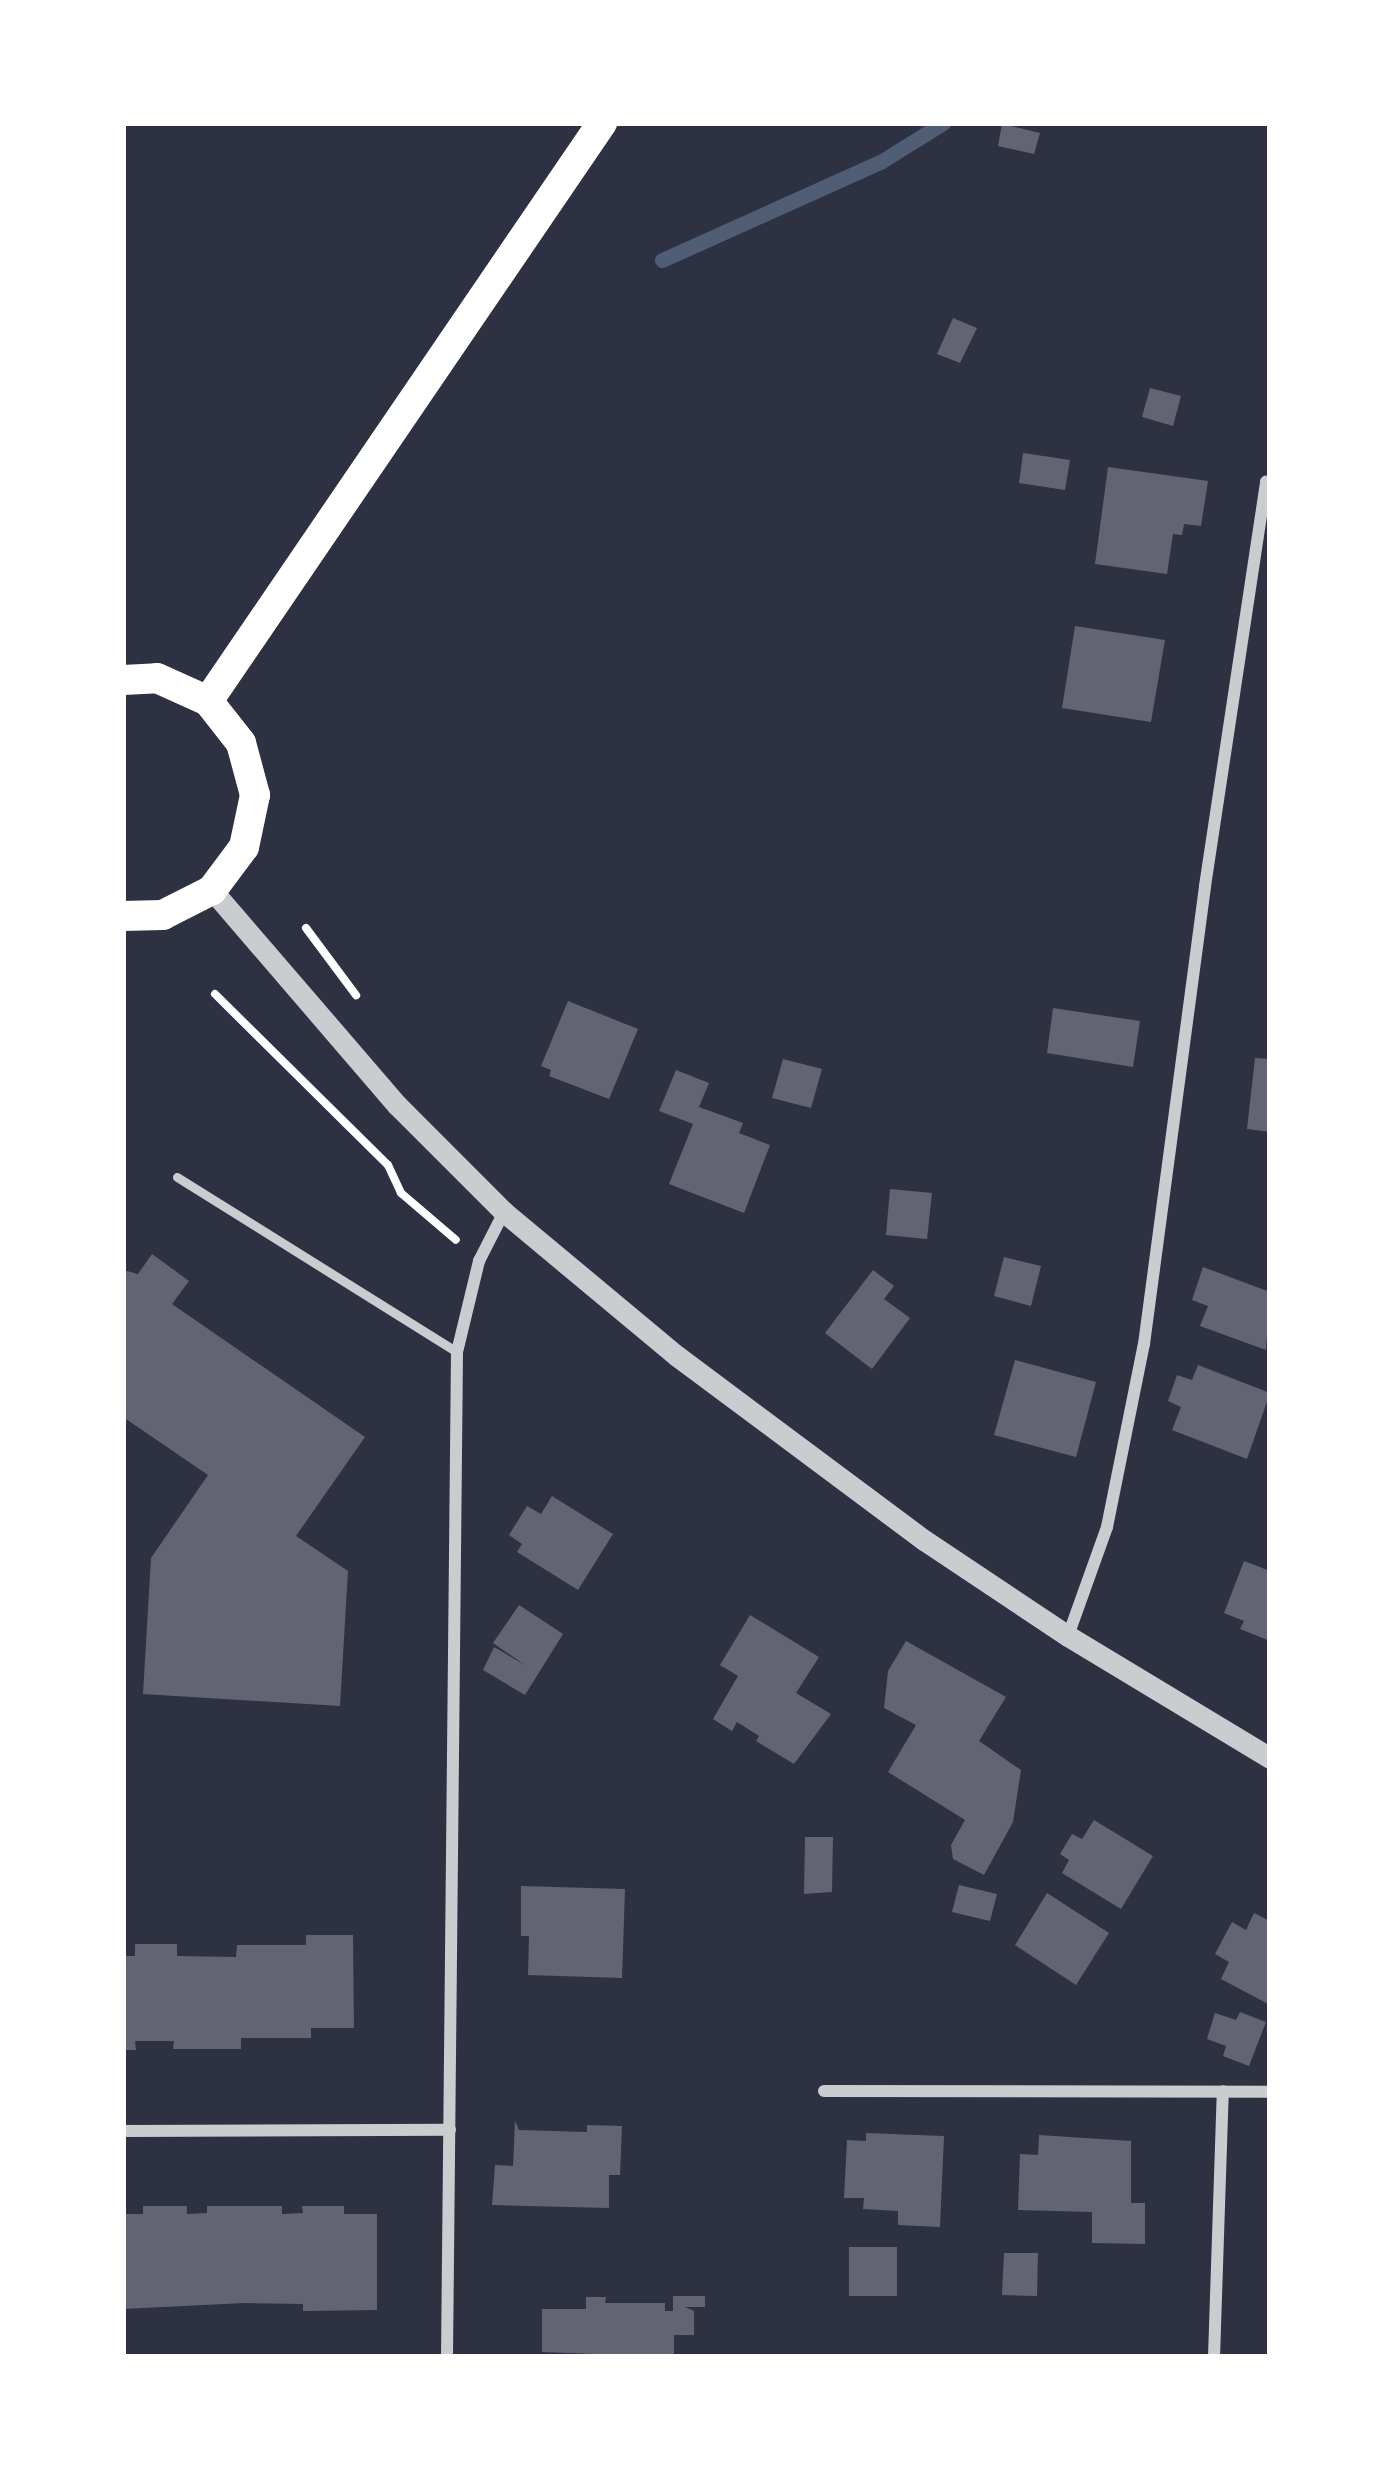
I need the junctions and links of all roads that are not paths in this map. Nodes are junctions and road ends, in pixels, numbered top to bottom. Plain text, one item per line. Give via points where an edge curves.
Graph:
1 (602, 123) edge
2 (1270, 483) edge
3 (123, 680) edge
4 (208, 701) junction
5 (212, 890) junction
6 (123, 916) edge
7 (177, 1177) dead end
8 (504, 1212) junction
9 (457, 1352) junction
10 (1068, 1636) junction
11 (1270, 1758) edge
12 (824, 2091) dead end
13 (1223, 2092) junction
14 (1270, 2092) edge
15 (450, 2130) junction
16 (123, 2131) edge
17 (447, 2357) edge
18 (1214, 2357) edge

1 - 4 main road
2 - 10 street via 1211,841 1141,1363 1107,1527
3 - 4 main road via 157,678
4 - 5 main road via 242,743 255,795 244,847
5 - 6 main road via 163,915
5 - 8 street via 397,1105
7 - 9 lane
8 - 9 street via 479,1261
8 - 10 street via 766,1425
9 - 15 street
10 - 11 street
12 - 13 street
13 - 14 street
13 - 18 street
15 - 16 street
15 - 17 street

